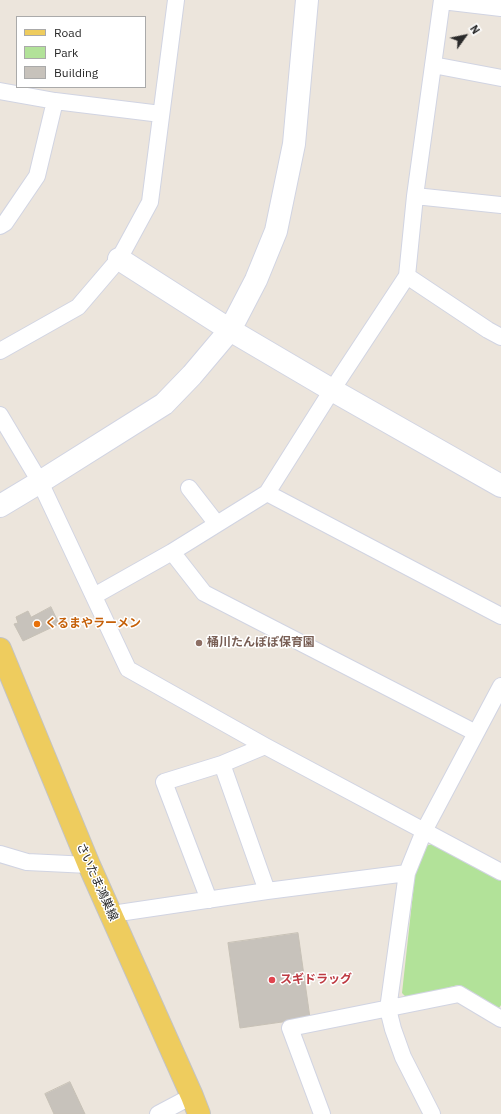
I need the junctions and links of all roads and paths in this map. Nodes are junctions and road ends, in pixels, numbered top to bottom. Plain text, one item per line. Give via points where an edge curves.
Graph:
1 (176, 0) edge
2 (307, 0) edge
3 (442, 0) edge
4 (501, 8) edge
5 (433, 65) junction
6 (501, 78) edge
7 (0, 91) edge
8 (55, 101) junction
9 (161, 114) junction
10 (415, 196) junction
11 (501, 205) edge
12 (0, 226) edge
13 (119, 259) junction
14 (407, 276) junction
15 (230, 330) junction
16 (501, 337) edge
17 (0, 351) edge
18 (332, 390) junction
19 (0, 415) edge
20 (40, 482) junction
21 (501, 486) edge
22 (189, 488) dead end
23 (267, 493) junction
24 (0, 506) edge
25 (217, 524) junction
26 (172, 552) junction
27 (94, 596) junction
28 (501, 616) edge
29 (0, 649) edge
30 (501, 686) edge
31 (476, 733) junction
32 (265, 746) junction
33 (222, 764) junction
34 (424, 831) junction
35 (0, 854) edge
36 (89, 865) junction
37 (501, 872) edge
38 (407, 873) junction
39 (268, 891) junction
40 (209, 900) junction
41 (112, 914) junction
42 (388, 1009) junction
43 (501, 1019) edge
44 (195, 1105) edge
45 (158, 1114) edge
46 (322, 1114) edge
47 (432, 1114) edge

1 - 9 street
2 - 15 street via 294,144 276,231 256,280
3 - 4 street
3 - 5 street
5 - 6 street
5 - 10 street
7 - 8 street
8 - 9 street
8 - 12 street via 36,176 5,223
9 - 13 street via 150,202
10 - 11 street
10 - 14 street
13 - 15 street
13 - 17 street via 78,307
14 - 16 street
14 - 18 street
15 - 18 street
15 - 20 street via 164,404
18 - 21 street
18 - 23 street
19 - 20 street
20 - 24 street
20 - 27 street
22 - 25 street
23 - 25 street
23 - 28 street
25 - 26 street
26 - 27 street
26 - 31 street via 204,593
27 - 32 street via 128,669
29 - 36 main road, さいたま鴻巣線
30 - 31 street
31 - 34 street
32 - 33 street
32 - 34 street
33 - 39 street
33 - 40 street via 164,782
34 - 37 street
34 - 38 street
35 - 36 street via 27,862
36 - 41 main road, さいたま鴻巣線
38 - 39 street
38 - 42 street
39 - 40 street
40 - 41 street
41 - 44 main road, さいたま鴻巣線
42 - 43 street via 459,994
42 - 46 street via 290,1028
42 - 47 street via 403,1057
44 - 45 street

